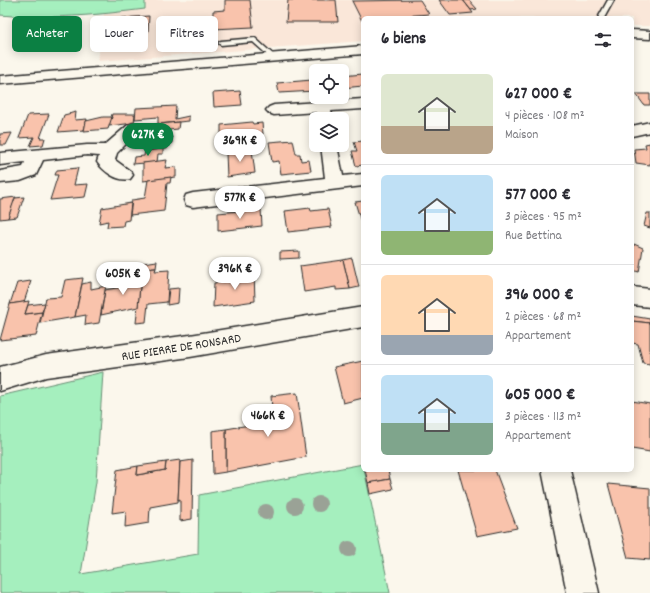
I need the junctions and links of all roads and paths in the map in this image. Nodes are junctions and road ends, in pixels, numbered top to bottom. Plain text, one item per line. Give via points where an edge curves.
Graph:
1 (611, 0) edge
2 (602, 16) edge
3 (634, 34) edge
4 (650, 34) edge
5 (221, 43) dead end
6 (361, 50) edge
7 (274, 58) junction
8 (0, 80) edge
9 (361, 104) edge
10 (274, 110) dead end
11 (309, 112) edge
12 (328, 112) edge
13 (650, 127) edge
14 (134, 128) dead end
15 (634, 130) edge
16 (109, 152) junction
17 (330, 152) edge
18 (36, 155) junction
19 (0, 159) edge
20 (124, 175) dead end
21 (0, 177) edge
22 (361, 180) edge
23 (335, 184) junction
24 (193, 200) dead end
25 (634, 296) edge
26 (650, 298) edge
27 (361, 317) edge
28 (0, 379) edge
29 (556, 472) edge
30 (583, 593) edge

1 - 2 lane
3 - 4 street
5 - 7 lane via 255,40
6 - 7 street
7 - 8 street
9 - 12 street
10 - 11 street
13 - 15 street
14 - 16 street
16 - 18 street via 87,150
16 - 20 street via 106,162
17 - 23 street
18 - 19 street
18 - 21 street via 30,171
22 - 23 street
23 - 24 street
25 - 26 street
27 - 28 street, RUE PIERRE DE RONSARD via 190,346 46,366
29 - 30 street

